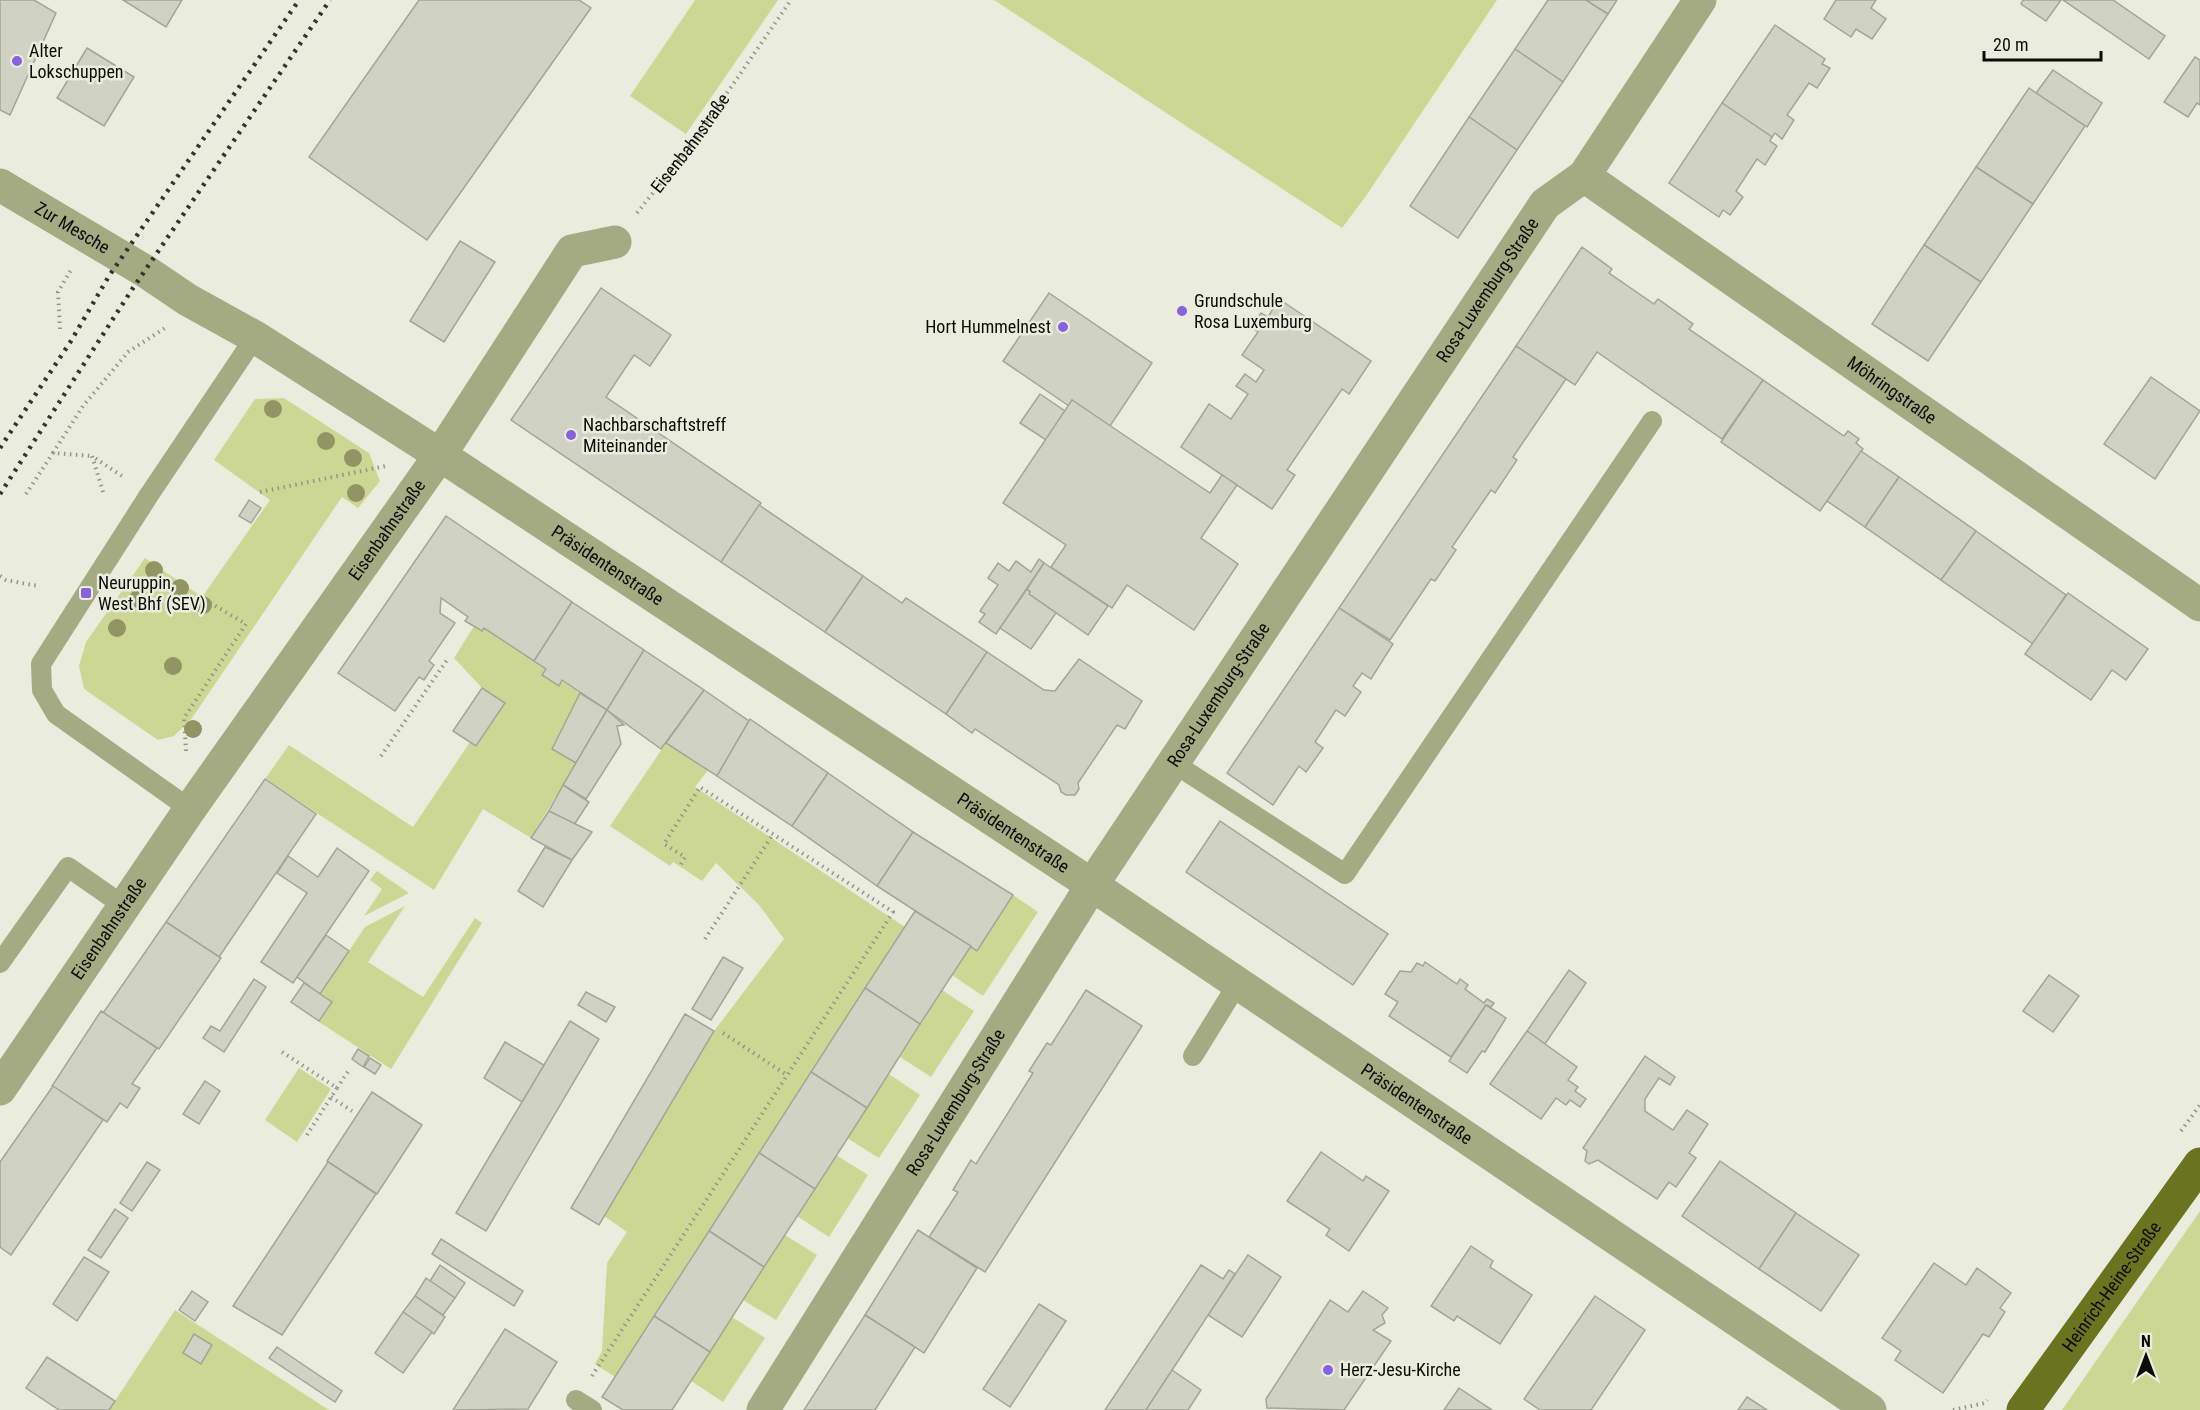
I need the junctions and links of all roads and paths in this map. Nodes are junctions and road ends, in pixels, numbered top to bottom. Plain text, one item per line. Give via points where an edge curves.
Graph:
1 (791, 0) edge
2 (1700, 0) edge
3 (1584, 176) junction
4 (0, 185) edge
5 (615, 242) joint
6 (74, 266) dead end
7 (145, 271) joint
8 (166, 327) dead end
9 (60, 329) dead end
10 (255, 337) junction
11 (1652, 421) dead end
12 (53, 453) junction
13 (440, 455) junction
14 (92, 456) dead end
15 (260, 492) dead end
16 (26, 494) dead end
17 (0, 576) edge
18 (38, 586) dead end
19 (202, 598) dead end
20 (2200, 605) edge
21 (447, 660) dead end
22 (381, 756) dead end
23 (1175, 764) junction
24 (190, 809) junction
25 (773, 834) junction
26 (680, 866) dead end
27 (1092, 885) junction
28 (124, 906) junction
29 (705, 939) dead end
30 (0, 963) edge
31 (1238, 983) junction
32 (723, 1033) dead end
33 (282, 1052) dead end
34 (1193, 1056) dead end
35 (349, 1070) dead end
36 (787, 1075) junction
37 (2, 1080) edge
38 (337, 1088) junction
39 (331, 1097) junction
40 (352, 1111) dead end
41 (305, 1138) dead end
42 (2200, 1164) edge
43 (584, 1405) edge
44 (763, 1410) edge
45 (1870, 1410) edge
46 (2023, 1410) edge

1 - 5 path, Eisenbahnstraße via 694,141
2 - 3 street, Rosa-Luxemburg-Straße
3 - 20 street, Möhringstraße
3 - 23 street, Rosa-Luxemburg-Straße via 1545,204
4 - 7 street, Zur Mesche
5 - 13 street, Eisenbahnstraße via 572,251
6 - 9 path via 58,292
7 - 10 street, Präsidentenstraße
8 - 12 path via 128,352 82,406
10 - 13 street, Präsidentenstraße
10 - 24 lane via 41,664 42,690 56,714
11 - 23 lane via 1346,874
12 - 14 path
12 - 16 path
13 - 15 path
13 - 24 street, Eisenbahnstraße
13 - 27 street, Präsidentenstraße
17 - 18 path
19 - 24 path via 246,624 184,718
21 - 22 path
23 - 27 street, Rosa-Luxemburg-Straße
24 - 28 street, Eisenbahnstraße
25 - 26 path via 700,787 664,844 685,857
25 - 29 path
25 - 36 path via 893,912
27 - 31 street, Präsidentenstraße
27 - 44 street, Rosa-Luxemburg-Straße
28 - 30 lane via 68,867
28 - 37 street, Eisenbahnstraße
31 - 34 lane
31 - 45 street, Präsidentenstraße
32 - 36 path
33 - 38 path
35 - 38 path
36 - 43 path
38 - 39 path
39 - 40 path
39 - 41 path
42 - 46 main road, Heinrich-Heine-Straße

